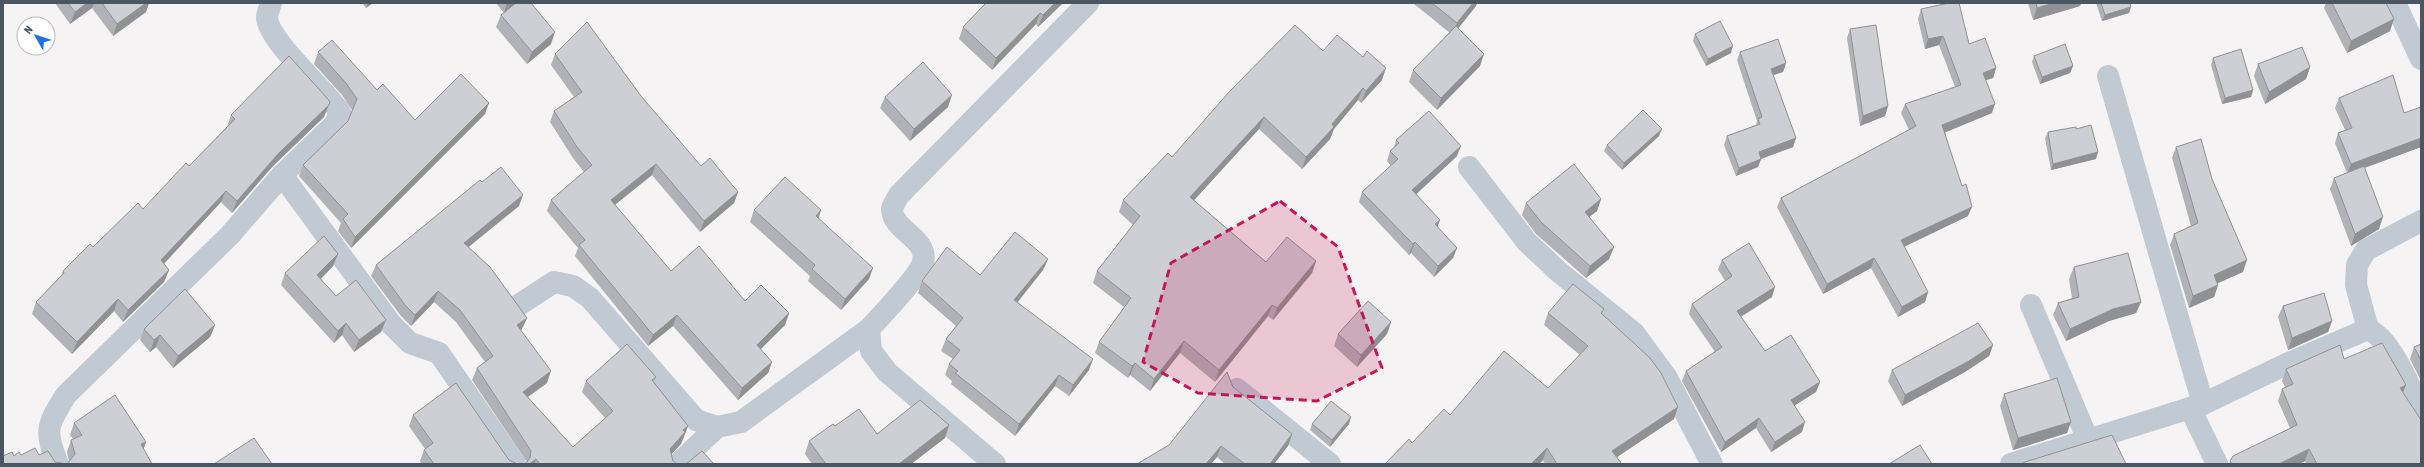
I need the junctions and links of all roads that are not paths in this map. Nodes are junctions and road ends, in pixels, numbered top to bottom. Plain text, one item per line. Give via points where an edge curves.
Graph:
1 (271, 3) edge
2 (1088, 3) edge
3 (2395, 3) edge
4 (2421, 59) edge
5 (2108, 76) dead end
6 (1469, 167) dead end
7 (282, 175) junction
8 (2421, 221) edge
9 (519, 305) edge
10 (2031, 305) dead end
11 (869, 329) junction
12 (2368, 329) junction
13 (1237, 389) edge
14 (2196, 406) junction
15 (2421, 408) edge
16 (718, 427) junction
17 (2088, 440) junction
18 (2019, 462) edge
19 (58, 464) edge
20 (514, 464) edge
21 (678, 464) edge
22 (995, 464) edge
23 (1330, 464) edge
24 (1712, 464) edge
25 (2217, 464) edge

1 - 7 street via 267,17 272,35 340,112 335,124
2 - 11 street via 899,195 892,208 894,218 920,246 924,254 923,264
3 - 4 street
5 - 14 street
6 - 24 street via 1527,242 1559,272 1634,333 1667,378
7 - 19 street via 230,235 66,395 51,419 48,441
7 - 20 street via 391,324 410,343 439,353
8 - 12 street via 2366,250 2358,265 2356,285
9 - 16 street via 554,282 573,286 590,298 696,420
10 - 17 street
11 - 16 street via 741,422
11 - 22 street via 871,350 887,372
12 - 14 street
12 - 15 street via 2377,333 2385,342
13 - 23 street
14 - 17 street
14 - 25 street
16 - 21 street
17 - 18 street

